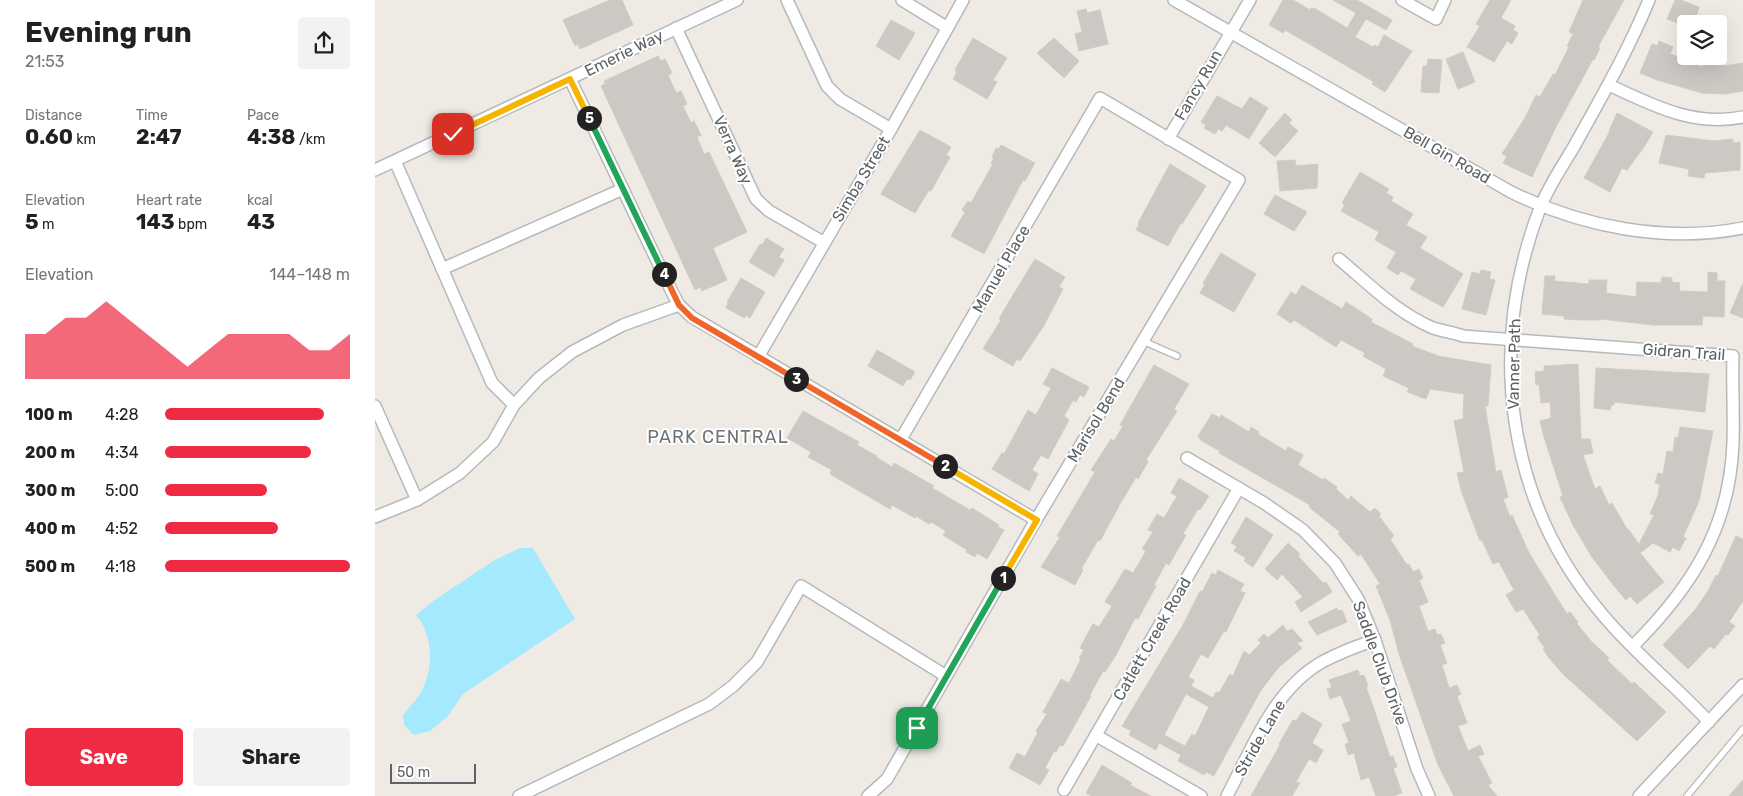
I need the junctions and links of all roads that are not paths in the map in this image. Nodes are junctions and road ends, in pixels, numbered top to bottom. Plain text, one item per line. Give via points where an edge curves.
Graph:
1 (737, 0) edge
2 (787, 0) edge
3 (902, 0) edge
4 (963, 0) edge
5 (1174, 0) edge
6 (1250, 0) edge
7 (1403, 0) edge
8 (1445, 0) edge
9 (1649, 0) edge
10 (947, 27) junction
11 (676, 28) junction
12 (1230, 32) junction
13 (570, 79) junction
14 (1609, 85) junction
15 (1100, 98) joint
16 (1743, 117) edge
17 (891, 129) junction
18 (1168, 139) junction
19 (395, 161) junction
20 (375, 170) edge
21 (623, 189) junction
22 (1541, 206) junction
23 (1743, 228) edge
24 (823, 242) junction
25 (1339, 259) dead end
26 (442, 269) junction
27 (679, 305) junction
28 (1512, 340) junction
29 (1143, 341) junction
30 (758, 356) junction
31 (1177, 356) dead end
32 (514, 405) junction
33 (375, 406) edge
34 (901, 439) junction
35 (1187, 458) dead end
36 (1239, 488) junction
37 (417, 500) junction
38 (375, 517) edge
39 (1037, 520) junction
40 (1375, 640) junction
41 (1633, 646) junction
42 (947, 676) junction
43 (1743, 684) edge
44 (1709, 722) junction
45 (1743, 729) edge
46 (1097, 736) junction
47 (1064, 790) dead end
48 (519, 796) edge
49 (868, 796) edge
50 (1201, 796) edge
51 (1227, 796) edge
52 (1429, 796) edge
53 (1639, 796) edge
54 (1687, 796) edge

1 - 11 street, Emerie Way
2 - 17 street via 827,86 840,99
3 - 10 street
4 - 10 street, Simba Street
5 - 12 street, Bell Gin Road
6 - 12 street, Fancy Run
7 - 8 street via 1436,19
9 - 14 street, Vanner Path
10 - 17 street, Simba Street
11 - 13 street, Emerie Way
11 - 24 street, Verra Way via 756,199 769,211
12 - 18 street, Fancy Run
12 - 22 street, Bell Gin Road
13 - 19 street, Emerie Way
13 - 21 street
14 - 16 street via 1683,116
14 - 22 street, Vanner Path
15 - 18 street, Marisol Bend
15 - 34 street, Manuel Place
17 - 24 street, Simba Street
18 - 29 street, Marisol Bend via 1239,180
19 - 20 street, Emerie Way
19 - 26 street
21 - 26 street
21 - 27 street
22 - 23 street, Bell Gin Road via 1609,226 1650,232 1687,234
22 - 28 street, Vanner Path via 1517,288
24 - 30 street, Simba Street
25 - 28 street, Gidran Trail via 1411,317 1463,336
26 - 32 street via 492,383
27 - 30 street via 692,318
27 - 32 street via 623,325 572,352 539,378
28 - 41 street, Vanner Path via 1513,422 1525,472 1541,517 1565,564 1602,615
28 - 41 street, Gidran Trail via 1733,356 1733,445 1729,483 1719,520 1688,582 1664,614
29 - 31 lane
29 - 39 street, Marisol Bend
30 - 34 street
32 - 37 street via 493,442 460,473
33 - 37 street
34 - 39 street
35 - 36 street, Saddle Club Drive
36 - 40 street, Saddle Club Drive via 1303,530 1335,563 1358,600
36 - 46 street, Catlett Creek Road
37 - 38 street
39 - 42 street, Marisol Bend
40 - 51 street, Stride Lane via 1321,663 1280,700
40 - 52 street, Saddle Club Drive via 1417,769
41 - 44 street, Vanner Path
42 - 48 street via 801,586 757,662 715,700
42 - 49 street, Marisol Bend via 887,779
43 - 44 street
44 - 53 street
45 - 54 lane
46 - 47 street, Catlett Creek Road
46 - 50 street

